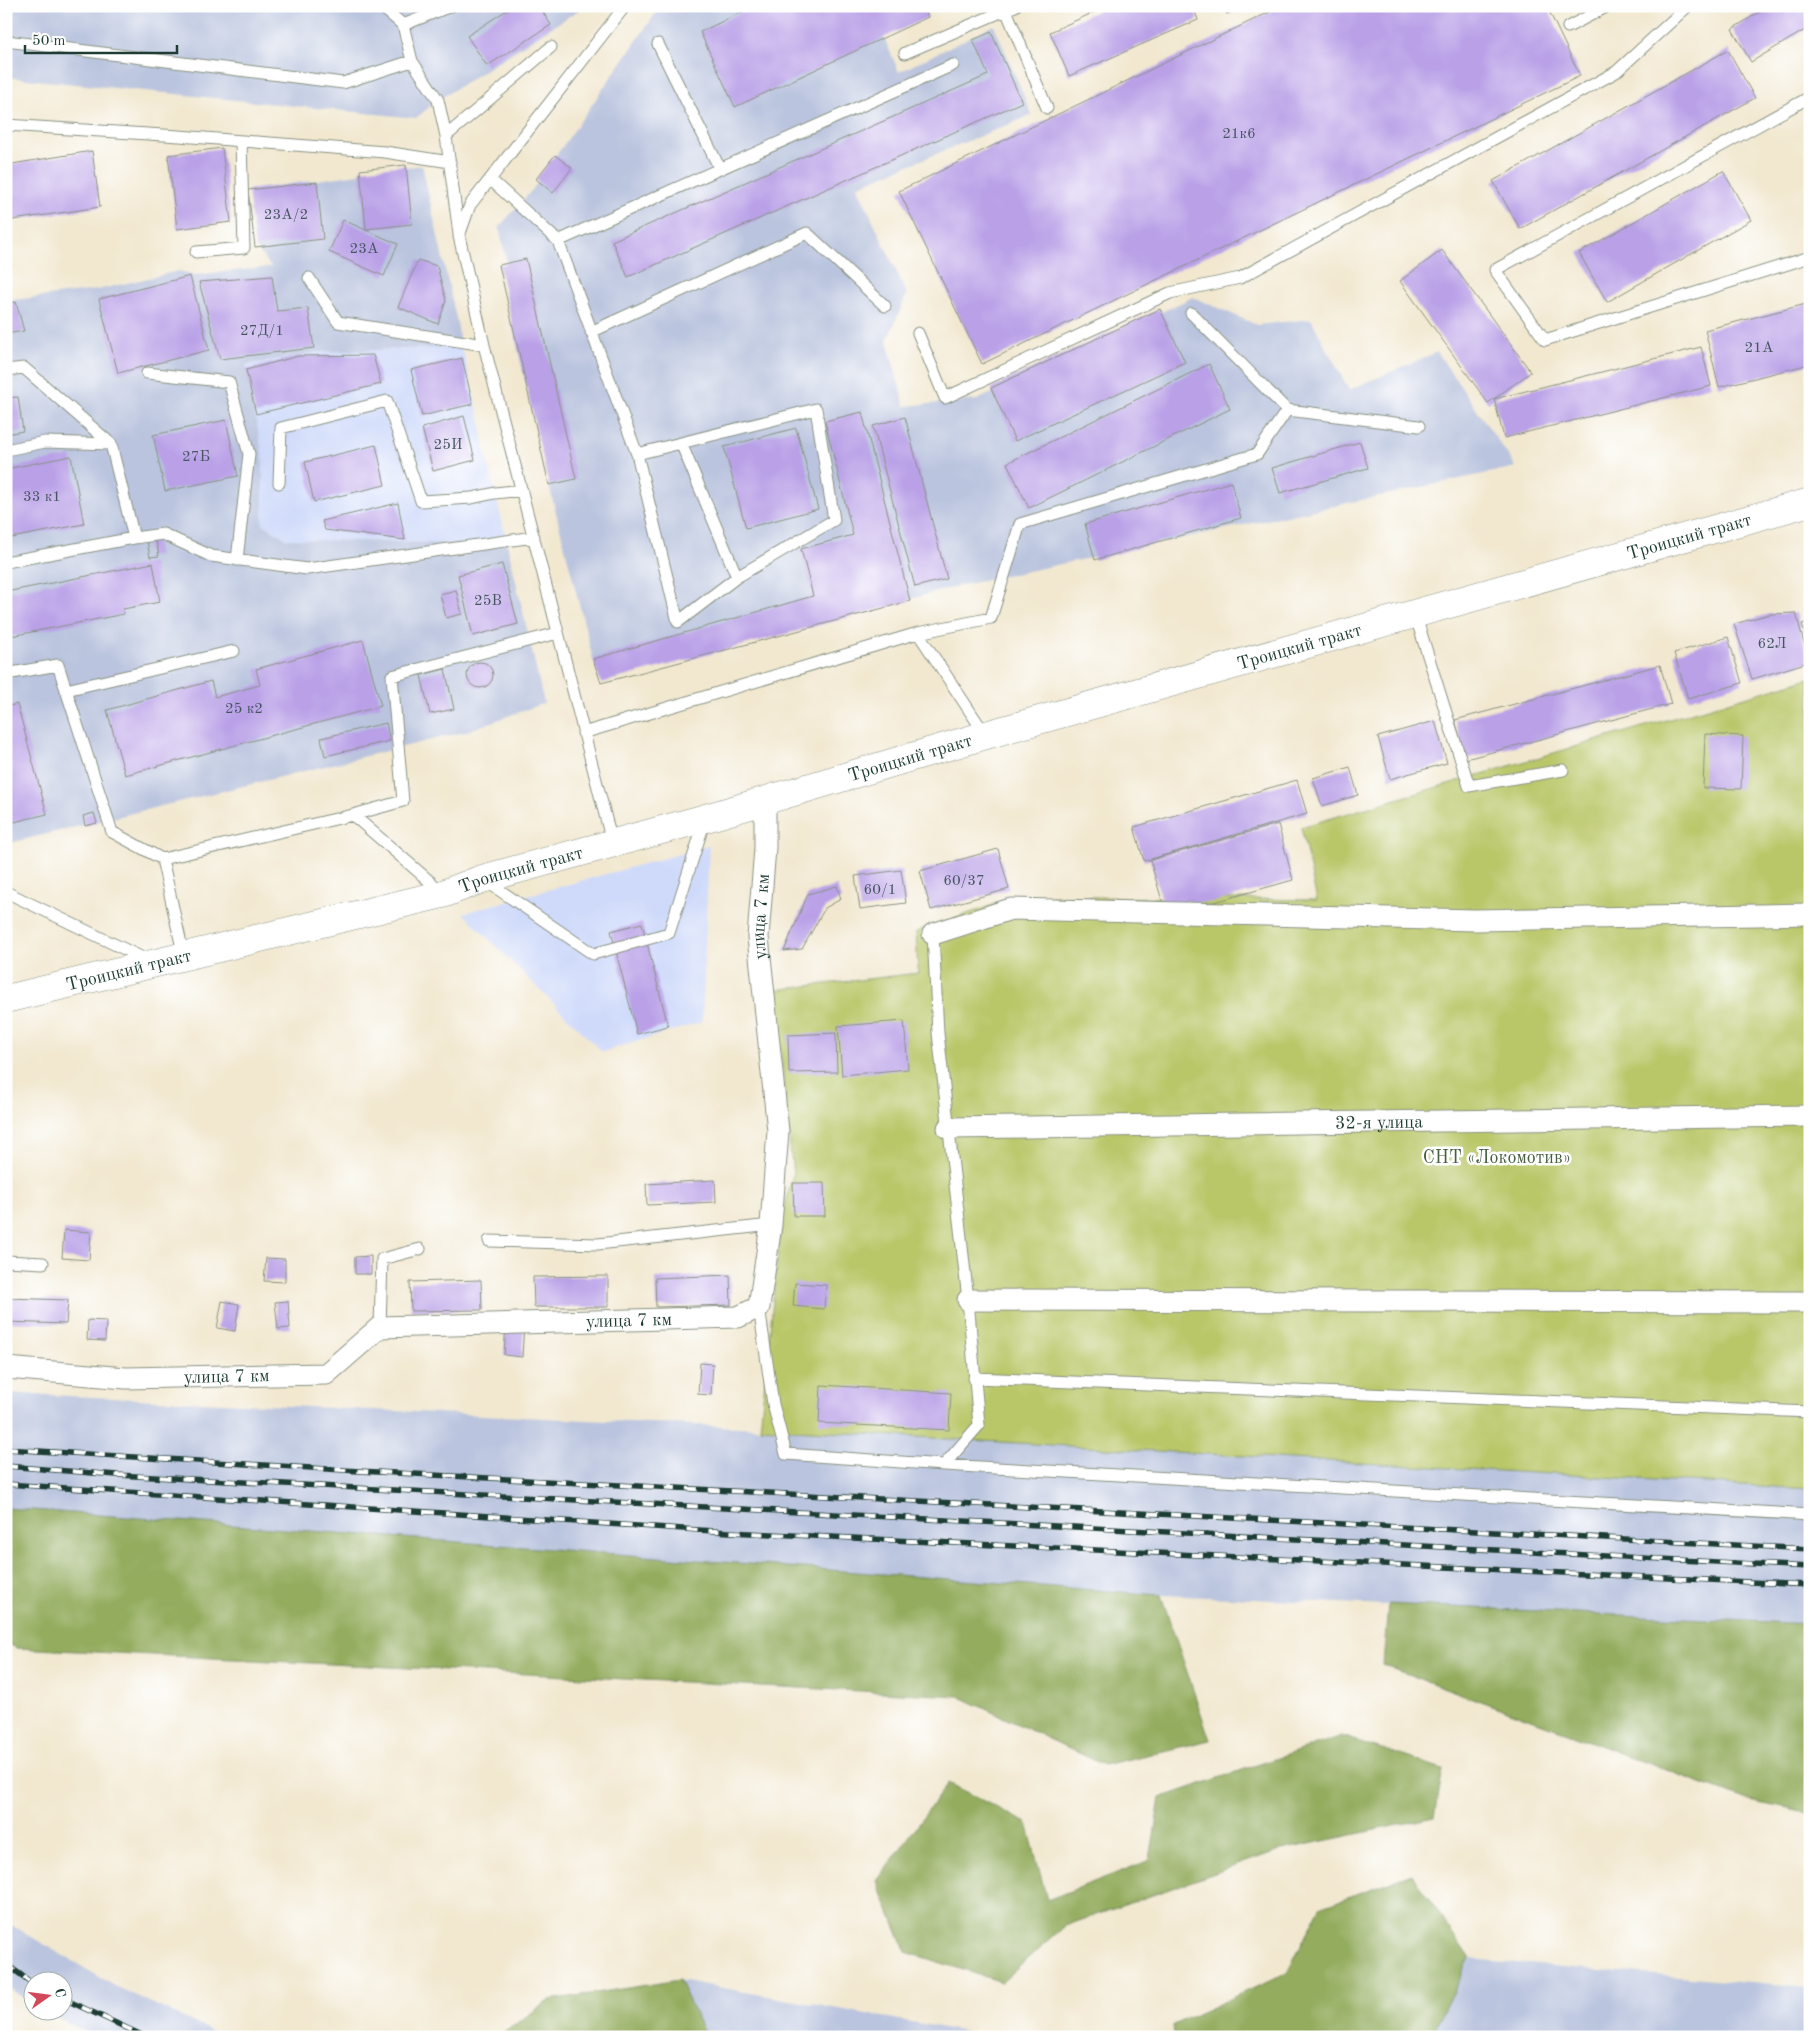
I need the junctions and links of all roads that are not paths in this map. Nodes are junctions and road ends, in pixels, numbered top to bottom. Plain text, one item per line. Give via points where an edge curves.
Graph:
1 (381, 6) edge
2 (451, 6) edge
3 (626, 6) edge
4 (1608, 6) edge
5 (1688, 6) edge
6 (1010, 8) edge
7 (403, 24) junction
8 (1568, 27) dead end
9 (6, 42) edge
10 (658, 44) dead end
11 (551, 47) dead end
12 (905, 53) dead end
13 (412, 61) junction
14 (953, 65) dead end
15 (1810, 97) edge
16 (1047, 108) dead end
17 (6, 125) edge
18 (446, 136) junction
19 (241, 141) junction
20 (450, 162) junction
21 (720, 168) junction
22 (491, 180) junction
23 (459, 236) junction
24 (558, 241) junction
25 (196, 252) dead end
26 (1810, 257) edge
27 (309, 278) dead end
28 (885, 306) dead end
29 (1191, 313) dead end
30 (591, 332) junction
31 (918, 333) dead end
32 (484, 346) junction
33 (6, 370) edge
34 (147, 372) dead end
35 (1287, 410) junction
36 (1419, 426) dead end
37 (681, 443) junction
38 (111, 444) junction
39 (6, 450) edge
40 (637, 454) junction
41 (279, 484) dead end
42 (522, 490) junction
43 (1810, 502) edge
44 (534, 537) junction
45 (134, 538) junction
46 (237, 560) junction
47 (6, 562) edge
48 (737, 577) junction
49 (1415, 614) junction
50 (558, 633) junction
51 (918, 634) junction
52 (234, 651) dead end
53 (6, 674) edge
54 (66, 690) junction
55 (583, 733) junction
56 (986, 735) junction
57 (1563, 770) dead end
58 (764, 801) junction
59 (352, 815) junction
60 (706, 818) junction
61 (612, 842) junction
62 (162, 860) junction
63 (482, 879) junction
64 (6, 892) edge
65 (443, 894) junction
66 (1810, 914) edge
67 (933, 934) joint
68 (184, 957) junction
69 (155, 964) junction
70 (6, 999) edge
71 (1810, 1116) edge
72 (948, 1128) junction
73 (771, 1225) junction
74 (489, 1241) dead end
75 (420, 1249) dead end
76 (6, 1261) edge
77 (43, 1264) dead end
78 (968, 1300) junction
79 (1810, 1302) edge
80 (759, 1307) junction
81 (380, 1327) junction
82 (6, 1368) edge
83 (974, 1378) junction
84 (1810, 1412) edge
85 (944, 1465) junction
86 (1810, 1515) edge

1 - 7 lane
2 - 7 lane
3 - 22 lane
4 - 8 lane
5 - 31 lane via 1616,72 1240,278 1170,293 945,398
6 - 12 lane
6 - 16 lane
7 - 13 lane
9 - 13 lane via 343,83
10 - 21 lane
11 - 18 lane
13 - 18 lane via 438,100
14 - 21 lane
15 - 26 lane via 1495,270 1545,340
17 - 19 lane
18 - 20 lane
19 - 20 lane via 385,152
19 - 25 lane via 244,248
20 - 23 lane
21 - 24 lane
22 - 23 lane via 470,205
22 - 24 lane
23 - 32 lane
24 - 30 lane
27 - 32 lane via 338,322
28 - 30 lane via 808,233
29 - 35 lane
30 - 40 lane
32 - 42 lane
33 - 38 lane via 24,368
34 - 46 lane via 229,382 250,454
35 - 36 lane
35 - 51 lane via 1257,454 1020,524 991,618
37 - 40 lane
37 - 48 lane
37 - 48 lane via 816,409 834,520
38 - 39 lane via 45,442
38 - 45 lane
40 - 48 lane via 678,622
41 - 42 lane via 281,428 387,401 422,501
42 - 44 lane
43 - 49 main road, Троицкий тракт
44 - 46 lane via 307,569
44 - 50 lane
45 - 46 lane via 163,534 211,556
45 - 47 lane
49 - 56 main road, Троицкий тракт
49 - 57 lane via 1469,786
50 - 55 lane
50 - 59 lane via 392,676 403,802
51 - 55 lane
51 - 56 lane
52 - 54 lane
53 - 54 lane via 58,665
54 - 62 lane via 112,832
55 - 61 lane
56 - 58 main road, Троицкий тракт
58 - 60 main road, Троицкий тракт
58 - 73 street, улица 7 км via 765,848 758,937 778,1131
59 - 62 lane
59 - 65 lane
60 - 61 main road, Троицкий тракт
60 - 63 lane via 669,933 593,954
61 - 63 main road, Троицкий тракт
62 - 68 lane
63 - 65 main road, Троицкий тракт
64 - 69 lane
65 - 68 main road, Троицкий тракт
66 - 67 street via 1475,920 1011,909
67 - 72 lane via 938,1033
68 - 69 main road, Троицкий тракт
69 - 70 main road, Троицкий тракт
71 - 72 street, 32-я улица
72 - 78 lane
73 - 74 lane via 598,1244
73 - 80 street, улица 7 км
75 - 81 lane via 382,1259
76 - 77 lane
78 - 79 street
78 - 83 lane
80 - 81 street, улица 7 км via 738,1317
80 - 85 lane via 773,1404 786,1454
81 - 82 street, улица 7 км via 326,1374 126,1378
83 - 84 lane
83 - 85 lane via 979,1425
85 - 86 lane

